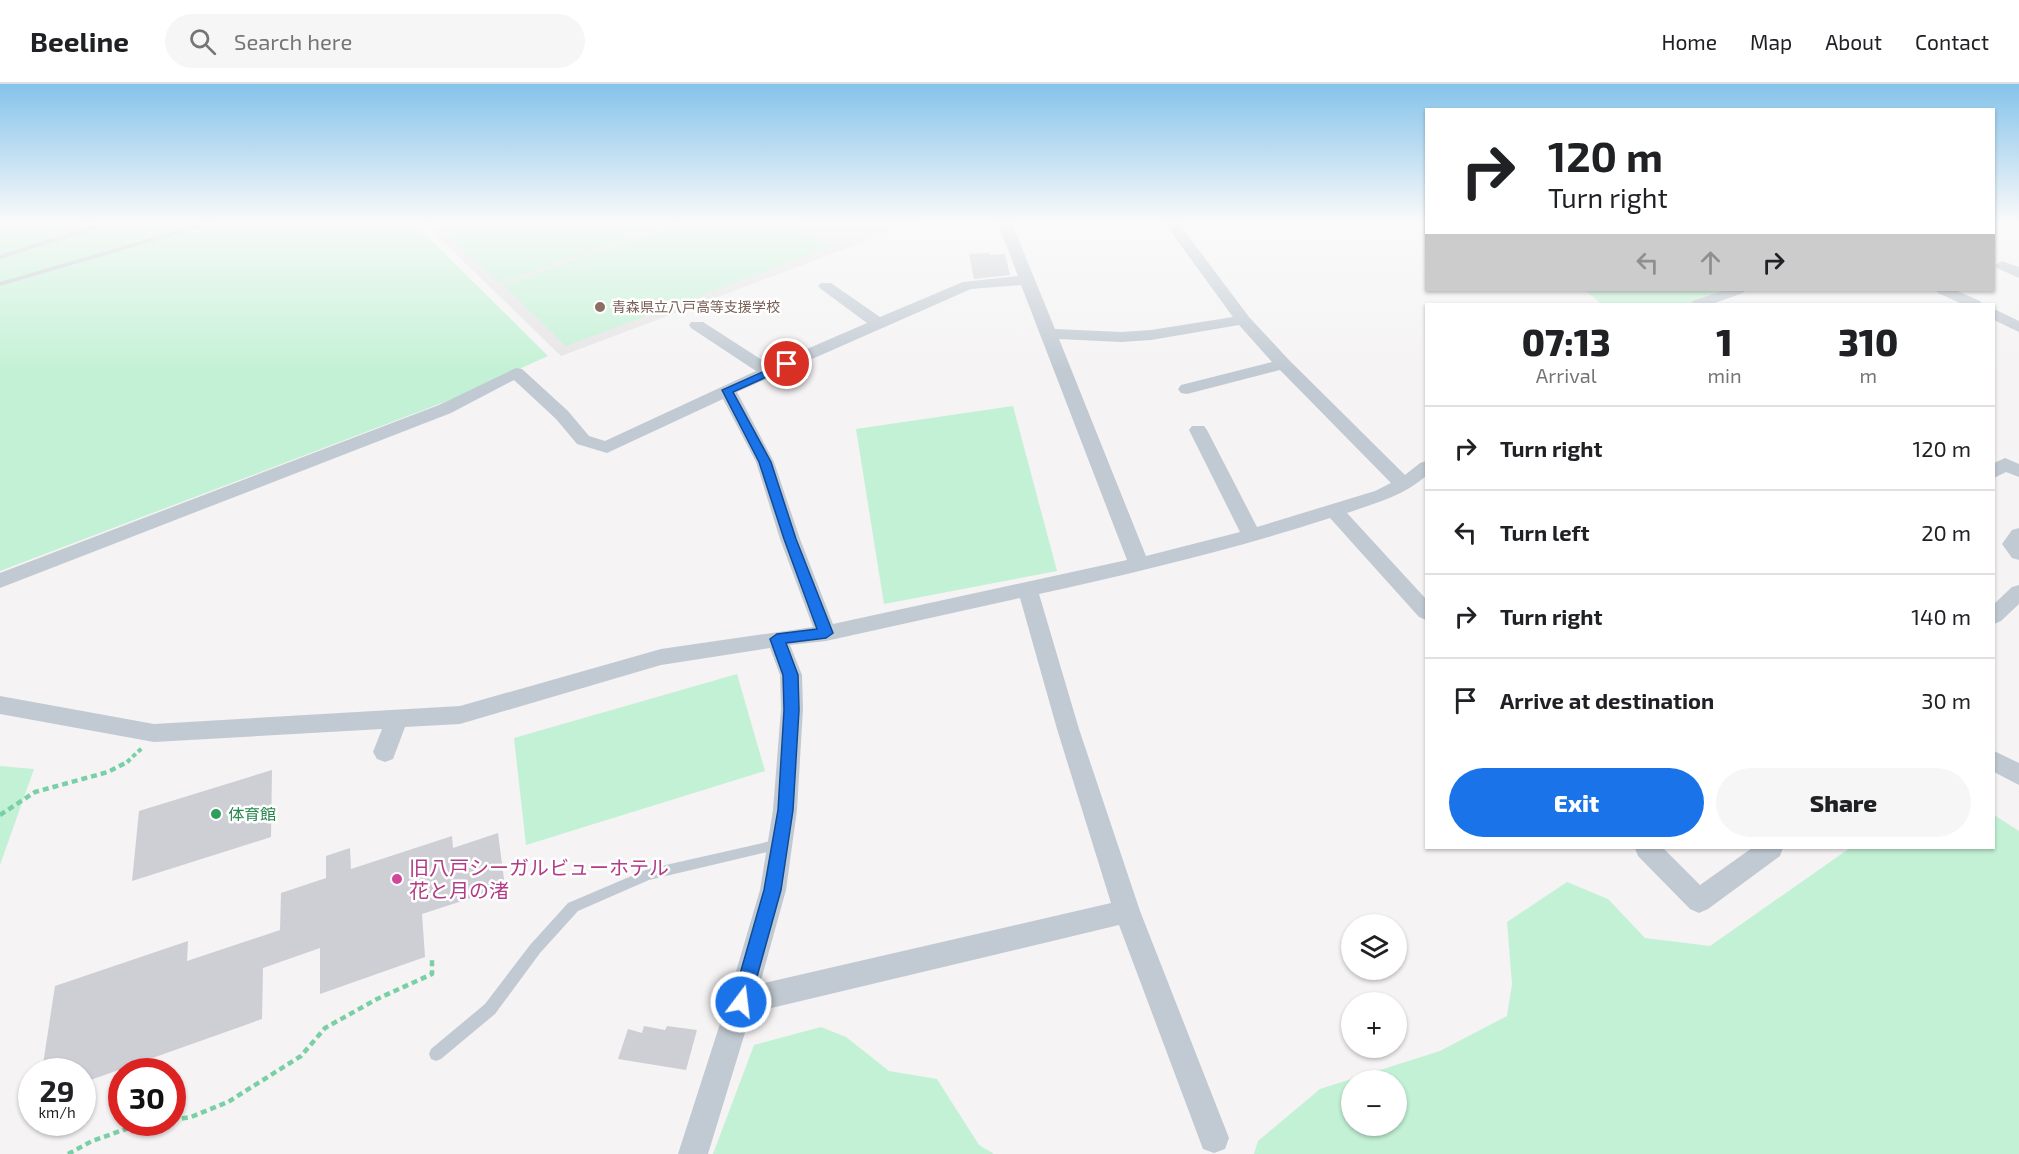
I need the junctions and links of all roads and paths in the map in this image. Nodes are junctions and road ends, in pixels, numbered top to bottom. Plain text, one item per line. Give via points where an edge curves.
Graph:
1 (45, 271) edge
2 (1022, 271) edge
3 (1207, 271) edge
4 (1025, 280) junction
5 (0, 284) edge
6 (826, 286) dead end
7 (1735, 291) edge
8 (1945, 291) edge
9 (1702, 303) edge
10 (1972, 303) edge
11 (1995, 315) edge
12 (1244, 320) junction
13 (879, 324) junction
14 (697, 325) dead end
15 (2019, 327) edge
16 (1047, 334) junction
17 (1283, 364) junction
18 (769, 372) junction
19 (1187, 389) dead end
20 (727, 390) junction
21 (1198, 430) dead end
22 (1425, 468) edge
23 (1995, 471) edge
24 (2019, 471) edge
25 (1404, 485) junction
26 (1335, 511) junction
27 (2019, 535) edge
28 (1251, 536) junction
29 (2019, 553) edge
30 (1139, 566) junction
31 (0, 581) edge
32 (1028, 590) junction
33 (2019, 592) edge
34 (1425, 611) edge
35 (1995, 615) edge
36 (826, 633) junction
37 (777, 639) junction
38 (0, 705) edge
39 (397, 719) junction
40 (154, 734) junction
41 (385, 752) dead end
42 (1995, 762) edge
43 (2019, 775) edge
44 (0, 814) edge
45 (780, 844) junction
46 (1648, 849) edge
47 (1770, 849) edge
48 (1127, 911) junction
49 (432, 957) dead end
50 (741, 1002) junction
51 (436, 1054) dead end
52 (186, 1118) edge
53 (108, 1135) edge
54 (1214, 1138) dead end
55 (68, 1154) edge
56 (693, 1154) edge

1 - 5 lane
2 - 4 street
3 - 12 street
4 - 13 street via 968,285
4 - 16 street
6 - 13 street
7 - 9 street
8 - 10 street
11 - 15 street
12 - 16 street via 1151,335
12 - 17 street
13 - 18 street
14 - 18 street
16 - 30 street
17 - 19 street
17 - 25 street
18 - 20 street
20 - 31 street via 607,447 583,440 516,374 445,409
20 - 36 street via 765,462
21 - 28 street
22 - 25 street
23 - 24 street via 2005,464
25 - 26 street
26 - 28 street
26 - 34 street
27 - 29 street via 2012,544
28 - 30 street
30 - 32 street
32 - 36 street
32 - 48 street
33 - 35 street
36 - 37 street
37 - 39 street via 661,657 460,716
37 - 45 street via 790,675 792,710
38 - 40 street
39 - 40 street
39 - 41 street
40 - 44 path via 125,766 38,790
42 - 43 street
45 - 50 street via 773,890
45 - 51 lane via 648,875 573,907 490,1009
46 - 47 street via 1699,901
48 - 50 street
48 - 54 street
49 - 52 path via 432,974 325,1028 301,1056 228,1102
50 - 56 street
53 - 55 path

